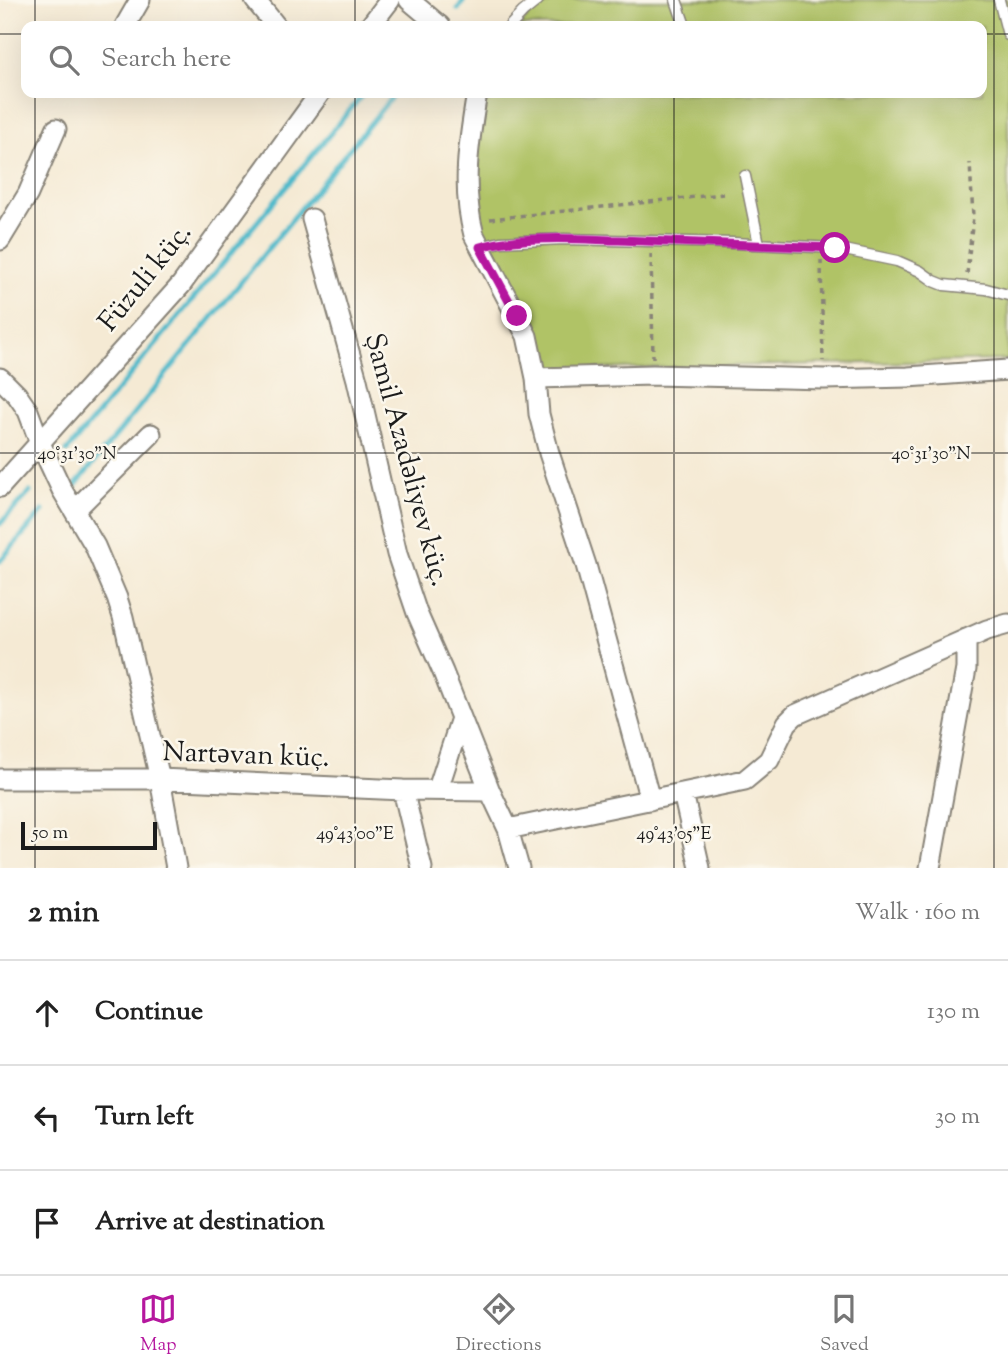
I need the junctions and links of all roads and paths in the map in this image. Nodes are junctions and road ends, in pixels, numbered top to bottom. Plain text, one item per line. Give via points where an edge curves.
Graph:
1 (140, 0) edge
2 (255, 0) edge
3 (390, 0) edge
4 (409, 0) edge
5 (538, 0) edge
6 (676, 0) edge
7 (999, 0) edge
8 (128, 21) edge
9 (272, 21) edge
10 (374, 21) edge
11 (434, 21) edge
12 (515, 21) edge
13 (683, 21) edge
14 (1008, 35) edge
15 (316, 98) edge
16 (476, 98) edge
17 (56, 129) dead end
18 (970, 163) dead end
19 (745, 176) dead end
20 (723, 194) dead end
21 (312, 219) dead end
22 (470, 221) junction
23 (0, 240) edge
24 (650, 241) junction
25 (759, 244) junction
26 (480, 247) junction
27 (820, 247) junction
28 (966, 286) junction
29 (1008, 295) edge
30 (1008, 370) edge
31 (653, 375) junction
32 (536, 378) junction
33 (0, 379) edge
34 (824, 379) junction
35 (151, 434) dead end
36 (40, 443) junction
37 (0, 487) edge
38 (75, 510) junction
39 (1008, 624) edge
40 (966, 639) junction
41 (461, 718) junction
42 (0, 779) edge
43 (160, 779) junction
44 (438, 789) junction
45 (403, 790) junction
46 (490, 791) junction
47 (683, 793) junction
48 (650, 800) junction
49 (508, 829) junction
50 (176, 868) edge
51 (422, 868) edge
52 (519, 868) edge
53 (700, 868) edge
54 (930, 868) edge

1 - 8 street
2 - 9 street
3 - 10 street
4 - 11 street
5 - 12 lane
6 - 13 lane
7 - 14 lane
15 - 36 street, Füzuli küç. via 181,285
16 - 22 street via 467,156
17 - 23 street via 28,194
18 - 28 path via 973,217
19 - 25 lane
20 - 22 path
21 - 41 street, Şamil Azadəliyev küç. via 357,380 397,554
22 - 26 street
24 - 25 lane
24 - 26 lane via 564,239
24 - 31 path
25 - 27 lane
26 - 32 street via 527,336
27 - 28 lane via 897,261 944,285
27 - 34 path
28 - 29 lane
30 - 34 street
31 - 32 street
31 - 34 street
32 - 48 street via 549,453 586,565
33 - 36 street via 28,411
35 - 38 street
36 - 37 street, Füzuli küç.
36 - 38 street
38 - 43 street via 117,598
39 - 40 street
40 - 47 street via 795,715 769,760 745,780
40 - 54 street via 966,669
41 - 44 street
41 - 46 street, Şamil Azadəliyev küç.
42 - 43 street, Nartəvan küç.
43 - 45 street, Nartəvan küç.
43 - 50 street
44 - 45 street, Nartəvan küç.
44 - 46 street, Nartəvan küç.
45 - 51 street
46 - 49 street, Şamil Azadəliyev küç.
47 - 48 street
47 - 53 street
48 - 49 street
49 - 52 street, Şamil Azadəliyev küç.

